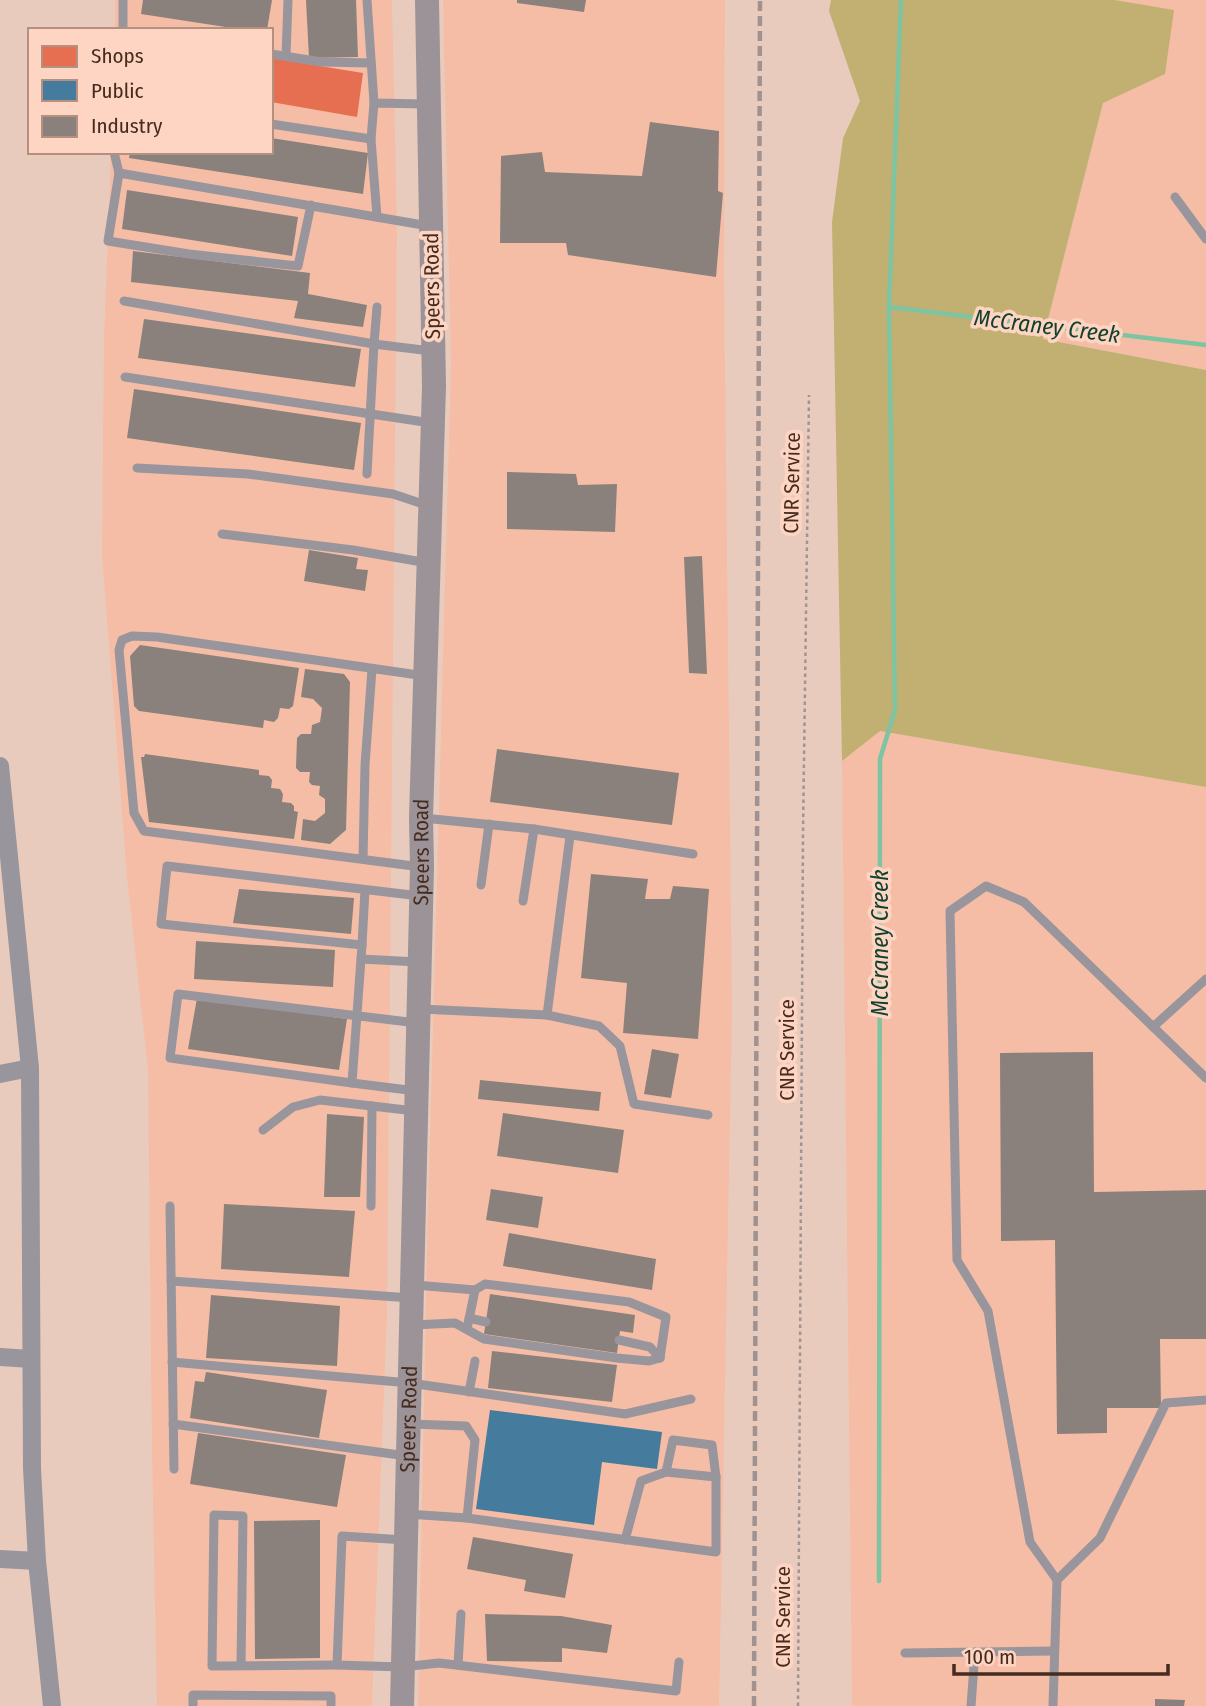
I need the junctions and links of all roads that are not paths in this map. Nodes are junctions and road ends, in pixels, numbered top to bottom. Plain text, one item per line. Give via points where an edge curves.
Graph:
1 (123, 0) edge
2 (288, 0) edge
3 (367, 0) edge
4 (427, 0) edge
5 (124, 28) edge
6 (273, 54) edge
7 (286, 56) junction
8 (371, 63) junction
9 (374, 103) junction
10 (429, 104) junction
11 (273, 124) edge
12 (371, 139) junction
13 (114, 154) edge
14 (119, 173) junction
15 (1175, 197) dead end
16 (311, 205) junction
17 (377, 217) junction
18 (431, 226) junction
19 (1206, 239) edge
20 (124, 301) dead end
21 (377, 307) dead end
22 (374, 344) junction
23 (432, 351) junction
24 (125, 377) dead end
25 (370, 414) junction
26 (433, 423) junction
27 (137, 468) dead end
28 (367, 474) dead end
29 (431, 506) junction
30 (222, 534) dead end
31 (429, 563) junction
32 (372, 669) junction
33 (427, 677) junction
34 (0, 766) edge
35 (421, 818) junction
36 (489, 824) junction
37 (534, 829) junction
38 (570, 836) junction
39 (693, 854) dead end
40 (4, 857) edge
41 (363, 859) junction
42 (422, 867) junction
43 (481, 885) dead end
44 (365, 890) junction
45 (422, 897) junction
46 (523, 901) dead end
47 (362, 945) junction
48 (361, 959) junction
49 (420, 962) junction
50 (1206, 979) edge
51 (547, 1014) junction
52 (357, 1016) junction
53 (419, 1016) junction
54 (1153, 1027) junction
55 (30, 1068) junction
56 (0, 1074) edge
57 (1206, 1078) edge
58 (352, 1083) junction
59 (417, 1101) junction
60 (372, 1106) junction
61 (708, 1115) dead end
62 (262, 1130) dead end
63 (170, 1206) dead end
64 (371, 1206) dead end
65 (171, 1280) junction
66 (475, 1290) junction
67 (413, 1292) junction
68 (469, 1318) junction
69 (486, 1322) dead end
70 (412, 1325) junction
71 (467, 1329) junction
72 (619, 1340) dead end
73 (0, 1357) edge
74 (660, 1358) junction
75 (31, 1359) junction
76 (475, 1361) dead end
77 (172, 1362) junction
78 (410, 1383) junction
79 (469, 1392) junction
80 (691, 1399) dead end
81 (1206, 1400) edge
82 (173, 1424) junction
83 (409, 1424) junction
84 (409, 1456) junction
85 (174, 1469) dead end
86 (666, 1472) junction
87 (716, 1477) junction
88 (407, 1514) junction
89 (467, 1518) junction
90 (625, 1540) junction
91 (407, 1541) junction
92 (0, 1559) edge
93 (37, 1561) junction
94 (1057, 1580) junction
95 (461, 1614) dead end
96 (1053, 1651) junction
97 (975, 1652) junction
98 (905, 1653) dead end
99 (679, 1662) dead end
100 (337, 1665) junction
101 (458, 1665) junction
102 (241, 1666) junction
103 (402, 1667) junction
104 (52, 1706) edge
105 (193, 1706) edge
106 (331, 1706) edge
107 (402, 1706) edge
108 (971, 1706) edge
109 (1053, 1706) edge

1 - 5 lane
2 - 7 lane
3 - 8 lane
4 - 10 main road, Speers Road
6 - 7 lane
7 - 8 lane
8 - 9 lane
9 - 10 lane
9 - 12 lane
10 - 18 main road, Speers Road
11 - 12 lane
12 - 17 lane
13 - 14 lane
14 - 16 lane
14 - 16 lane via 108,241 298,266
15 - 19 lane
16 - 17 lane
17 - 18 lane
18 - 23 main road, Speers Road
20 - 22 lane
21 - 22 lane
22 - 23 lane
22 - 25 lane
23 - 26 main road, Speers Road
24 - 25 lane
25 - 26 lane
25 - 28 lane
26 - 29 main road, Speers Road
27 - 29 lane via 248,474 393,494
29 - 31 main road, Speers Road
30 - 31 lane
31 - 33 main road, Speers Road
32 - 33 lane
32 - 41 lane
32 - 41 lane via 158,637 132,636 122,640 119,650 134,813 144,831
33 - 35 main road, Speers Road
34 - 40 street
35 - 36 lane
35 - 42 main road, Speers Road
36 - 37 lane
36 - 43 lane
37 - 38 lane
37 - 46 lane
38 - 39 lane
38 - 51 lane
40 - 55 street
41 - 42 lane
42 - 45 main road, Speers Road
44 - 45 lane
44 - 47 lane
44 - 47 lane via 167,866 161,924
45 - 49 main road, Speers Road
47 - 48 lane
48 - 49 lane
48 - 52 lane
49 - 53 main road, Speers Road
50 - 54 lane
51 - 53 lane
51 - 61 lane via 599,1026 620,1046 634,1104
52 - 53 lane
52 - 58 lane
52 - 58 lane via 178,994 170,1058
53 - 59 main road, Speers Road
54 - 57 lane
54 - 94 lane via 1024,902 986,886 950,911 957,1260 988,1311 1030,1542
55 - 56 street
55 - 75 street
58 - 59 lane
59 - 60 lane
59 - 67 main road, Speers Road
60 - 62 lane via 320,1100 293,1107
60 - 64 lane
63 - 65 lane
65 - 67 lane
65 - 77 lane
66 - 67 lane
66 - 68 lane
66 - 74 lane via 485,1283 629,1301 666,1317
67 - 70 main road, Speers Road
68 - 69 lane
68 - 71 lane
70 - 71 lane via 455,1323
70 - 78 main road, Speers Road
71 - 74 lane via 484,1339 617,1358
72 - 74 lane via 650,1347
73 - 75 street
75 - 93 street
76 - 79 lane
77 - 78 lane
77 - 82 lane
78 - 79 lane
78 - 83 main road, Speers Road
79 - 80 lane via 625,1414
81 - 94 lane via 1166,1403 1100,1538
82 - 84 lane
82 - 85 lane
83 - 84 main road, Speers Road
83 - 89 lane via 466,1426 475,1440
84 - 88 main road, Speers Road
86 - 87 lane
86 - 87 lane via 673,1440 712,1445
86 - 90 lane via 641,1481
87 - 90 lane via 716,1552
88 - 89 lane
88 - 91 main road, Speers Road
89 - 90 lane
91 - 100 lane via 342,1536
91 - 103 main road, Speers Road
92 - 93 street
93 - 104 street
94 - 96 lane
95 - 101 lane
96 - 97 lane
96 - 109 lane
97 - 98 lane
97 - 108 lane
99 - 101 lane via 676,1691
100 - 102 lane
100 - 103 lane
101 - 103 lane
102 - 102 lane via 243,1516 214,1515 212,1666
103 - 107 main road, Speers Road
105 - 106 lane via 193,1695 331,1696

